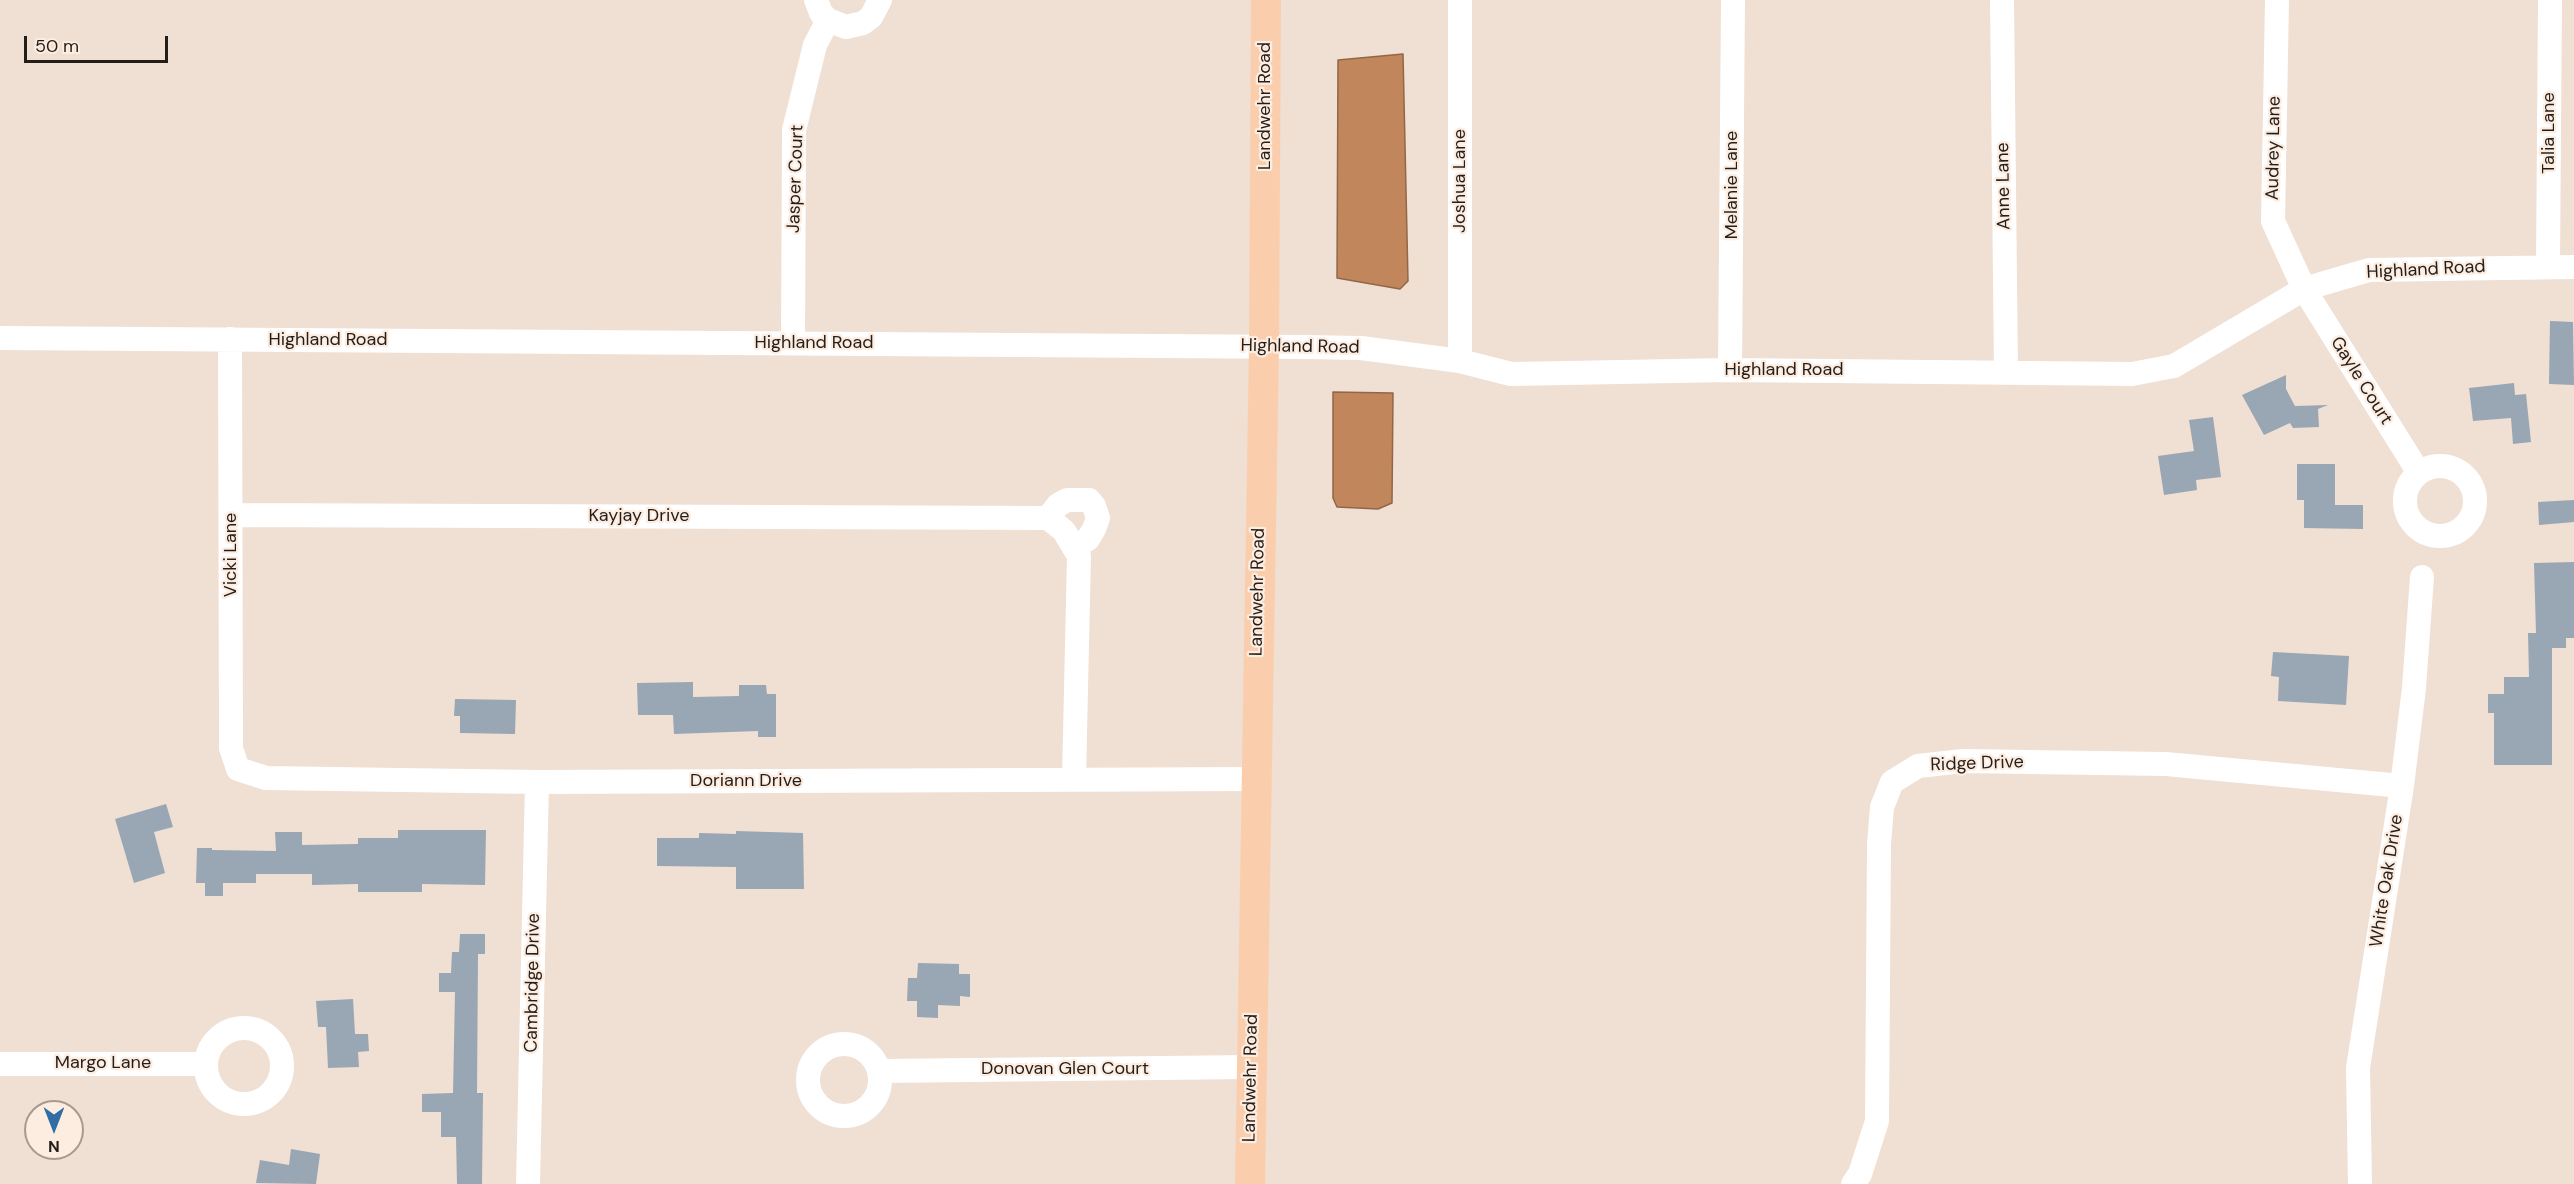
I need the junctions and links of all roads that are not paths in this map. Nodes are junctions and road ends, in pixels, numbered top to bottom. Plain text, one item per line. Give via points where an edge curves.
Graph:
1 (879, 0) edge
2 (1266, 0) edge
3 (1460, 0) edge
4 (1733, 0) edge
5 (2002, 0) edge
6 (2277, 0) edge
7 (2550, 0) edge
8 (822, 10) edge
9 (2548, 266) junction
10 (2574, 267) edge
11 (2304, 289) junction
12 (0, 338) edge
13 (230, 339) junction
14 (793, 343) junction
15 (1263, 346) junction
16 (1460, 361) junction
17 (1730, 370) junction
18 (2006, 372) junction
19 (2419, 473) dead end
20 (231, 515) junction
21 (1048, 518) junction
22 (1074, 547) junction
23 (2422, 578) dead end
24 (238, 768) joint
25 (1074, 779) junction
26 (1256, 779) junction
27 (537, 782) junction
28 (2402, 786) junction
29 (0, 1064) edge
30 (206, 1064) dead end
31 (1251, 1068) junction
32 (879, 1071) dead end
33 (528, 1184) edge
34 (1250, 1184) edge
35 (1853, 1184) edge
36 (2360, 1184) edge

1 - 8 street, Jasper Court via 864,23 846,27
2 - 15 main road, Landwehr Road
3 - 16 street, Joshua Lane
4 - 17 street, Melanie Lane
5 - 18 street, Anne Lane
6 - 11 street, Audrey Lane via 2273,221
7 - 9 street, Talia Lane
8 - 14 street, Jasper Court via 794,130
9 - 10 street, Highland Road
9 - 11 street, Highland Road via 2369,270
11 - 18 street, Highland Road via 2174,366 2132,374
11 - 19 street, Gayle Court
12 - 13 street, Highland Road
13 - 14 street, Highland Road
13 - 20 street, Vicki Lane
14 - 15 street, Highland Road
15 - 16 street, Highland Road via 1361,348
15 - 26 main road, Landwehr Road
16 - 17 street, Highland Road via 1511,374
17 - 18 street, Highland Road
20 - 21 street, Kayjay Drive
20 - 24 street, Vicki Lane via 231,748
21 - 22 street via 1064,531
21 - 22 street via 1067,500 1089,500 1098,518 1088,539
22 - 25 street via 1079,556
23 - 28 street, White Oak Drive
24 - 27 street, Doriann Drive via 266,778
25 - 26 street, Doriann Drive
25 - 27 street, Doriann Drive
26 - 31 main road, Landwehr Road
27 - 33 street, Cambridge Drive
28 - 35 street, Ridge Drive via 2166,764 1964,761 1918,766 1892,782 1882,807 1879,844 1877,1121
28 - 36 street, White Oak Drive via 2358,1068
29 - 30 street, Margo Lane
31 - 32 street, Donovan Glen Court
31 - 34 main road, Landwehr Road

